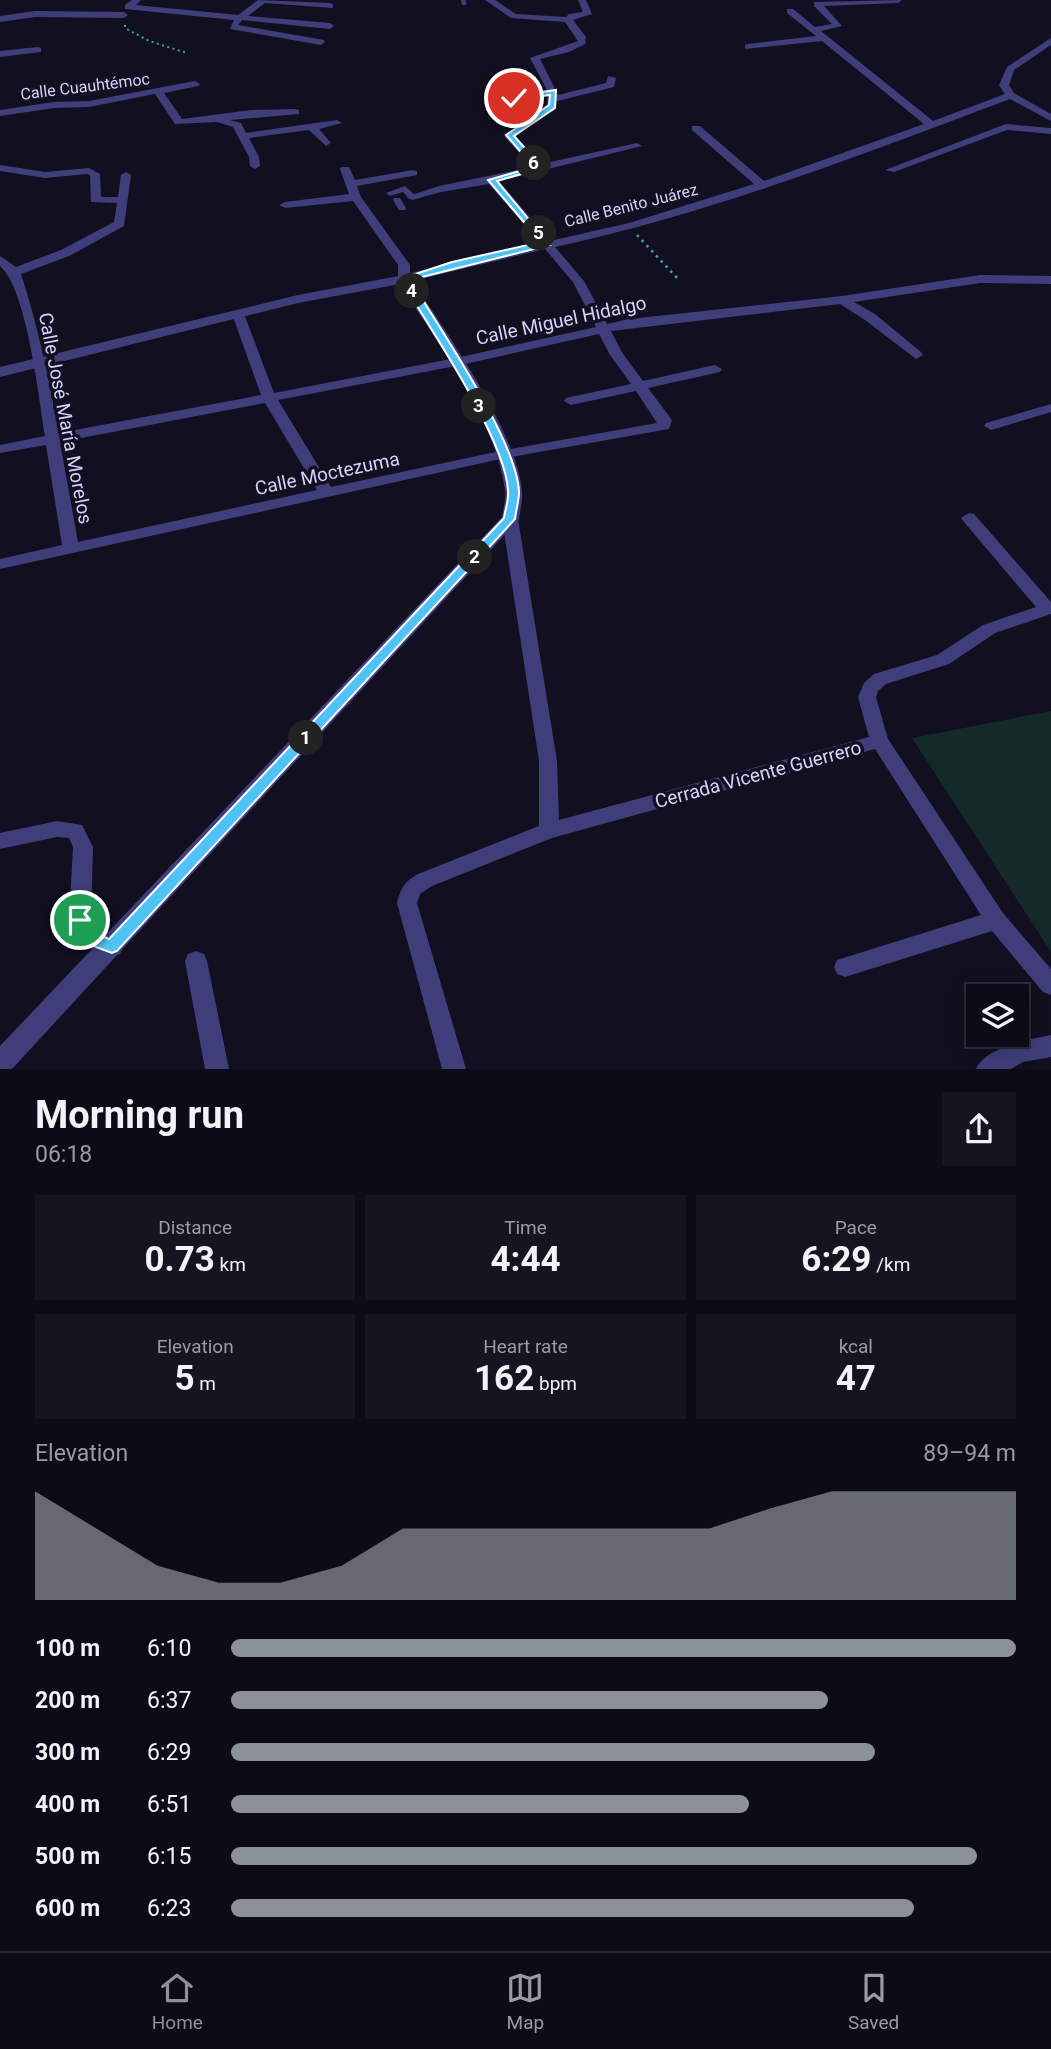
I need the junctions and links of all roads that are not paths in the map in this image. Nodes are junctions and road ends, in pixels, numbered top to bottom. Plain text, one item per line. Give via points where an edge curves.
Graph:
1 (137, 0) edge
2 (263, 0) edge
3 (489, 0) edge
4 (582, 0) edge
5 (898, 0) edge
6 (330, 6) dead end
7 (790, 11) dead end
8 (35, 14) junction
9 (124, 15) road end
10 (239, 18) junction
11 (0, 19) edge
12 (568, 20) junction
13 (330, 26) dead end
14 (29, 28) dead end
15 (813, 30) junction
16 (822, 38) junction
17 (1051, 41) edge
18 (321, 42) dead end
19 (748, 47) dead end
20 (37, 50) dead end
21 (0, 54) edge
22 (611, 78) dead end
23 (195, 85) dead end
24 (158, 91) junction
25 (554, 95) junction
26 (1011, 95) junction
27 (295, 112) dead end
28 (0, 113) edge
29 (218, 118) junction
30 (1051, 118) edge
31 (337, 123) dead end
32 (932, 125) junction
33 (313, 128) junction
34 (696, 128) dead end
35 (1051, 131) edge
36 (245, 136) junction
37 (326, 143) dead end
38 (637, 146) dead end
39 (255, 166) dead end
40 (0, 167) edge
41 (539, 168) junction
42 (345, 169) dead end
43 (890, 170) dead end
44 (413, 173) dead end
45 (126, 174) dead end
46 (394, 177) junction
47 (492, 180) junction
48 (353, 184) junction
49 (763, 186) junction
50 (408, 193) junction
51 (356, 197) junction
52 (121, 200) junction
53 (400, 204) dead end
54 (285, 205) dead end
55 (547, 243) junction
56 (0, 260) edge
57 (14, 272) junction
58 (404, 279) junction
59 (1051, 280) edge
60 (842, 300) junction
61 (238, 314) junction
62 (605, 328) junction
63 (916, 355) dead end
64 (456, 362) junction
65 (40, 364) junction
66 (715, 369) dead end
67 (0, 372) edge
68 (641, 386) junction
69 (268, 396) junction
70 (571, 401) dead end
71 (1051, 408) edge
72 (991, 426) dead end
73 (52, 438) junction
74 (0, 449) edge
75 (505, 454) junction
76 (326, 492) junction
77 (969, 518) dead end
78 (510, 519) junction
79 (72, 549) junction
80 (0, 565) edge
81 (1049, 609) edge
82 (879, 741) junction
83 (549, 831) junction
84 (0, 841) edge
85 (996, 920) junction
86 (112, 947) junction
87 (196, 961) dead end
88 (845, 967) dead end
89 (1051, 985) edge
90 (1051, 1046) edge
91 (3, 1065) edge
92 (217, 1069) edge
93 (454, 1069) edge
94 (989, 1069) edge

1 - 10 street via 128,7
2 - 6 street
2 - 10 street
3 - 12 street via 514,16
4 - 12 street via 588,14
5 - 15 street via 817,4 838,26
7 - 15 street
8 - 9 street
8 - 11 street
8 - 14 street
10 - 13 street
10 - 18 street via 233,27
12 - 25 street via 582,42 535,58
15 - 16 street
16 - 19 street
16 - 32 street
17 - 26 street via 1006,74 1004,85
20 - 21 street
22 - 25 street via 611,85
23 - 24 street
24 - 28 street, Calle Cuauhtémoc
24 - 29 street, Calle Cuauhtémoc via 179,122
25 - 41 street via 552,106 509,135
26 - 30 street
26 - 32 street, Calle Benito Juárez
27 - 29 street
29 - 36 street via 237,125
31 - 33 street
32 - 49 street, Calle Benito Juárez
33 - 36 street
33 - 37 street
34 - 49 street
35 - 43 street via 1006,127
36 - 39 street
38 - 41 street
40 - 52 street via 36,175 93,173 94,196 99,202
41 - 47 street
42 - 48 street
44 - 46 street
45 - 52 street
46 - 48 street
46 - 50 street
47 - 50 street
47 - 55 street
48 - 51 street
49 - 55 street, Calle Benito Juárez via 628,226
50 - 53 street
51 - 54 street
51 - 58 street via 404,265
52 - 57 street via 120,224 65,253
55 - 58 street, Calle Benito Juárez
55 - 62 street via 578,281
56 - 57 street
57 - 65 street, Calle José María Morelos
58 - 61 street, Calle Benito Juárez
58 - 64 street
59 - 60 street, Calle Miguel Hidalgo via 980,279
60 - 62 street, Calle Miguel Hidalgo
60 - 63 street
61 - 65 street, Calle Benito Juárez
61 - 69 street
62 - 64 street, Calle Miguel Hidalgo
62 - 68 street via 617,355
64 - 69 street, Calle Miguel Hidalgo
64 - 75 street
65 - 67 street, Calle Benito Juárez
65 - 73 street, Calle José María Morelos
66 - 68 street
68 - 70 street
68 - 75 street, Calle Moctezuma via 664,426
69 - 73 street, Calle Miguel Hidalgo
69 - 76 street
71 - 72 street
73 - 74 street, Calle Miguel Hidalgo
73 - 79 street, Calle José María Morelos
75 - 76 street, Calle Moctezuma
75 - 78 street via 514,491
76 - 79 street, Calle Moctezuma
77 - 81 street
78 - 83 street via 548,761
78 - 86 street
79 - 80 street, Calle Moctezuma
81 - 82 street, Cerrada Vicente Guerrero via 989,629 943,660 880,679 867,697
82 - 83 street, Cerrada Vicente Guerrero
82 - 85 street
83 - 93 street, Cerrada Vicente Guerrero via 411,889 407,903
84 - 86 street via 57,829 75,831 83,847 80,920 90,938
85 - 88 street
85 - 89 street
86 - 91 street
87 - 92 street
90 - 94 street via 1020,1052

